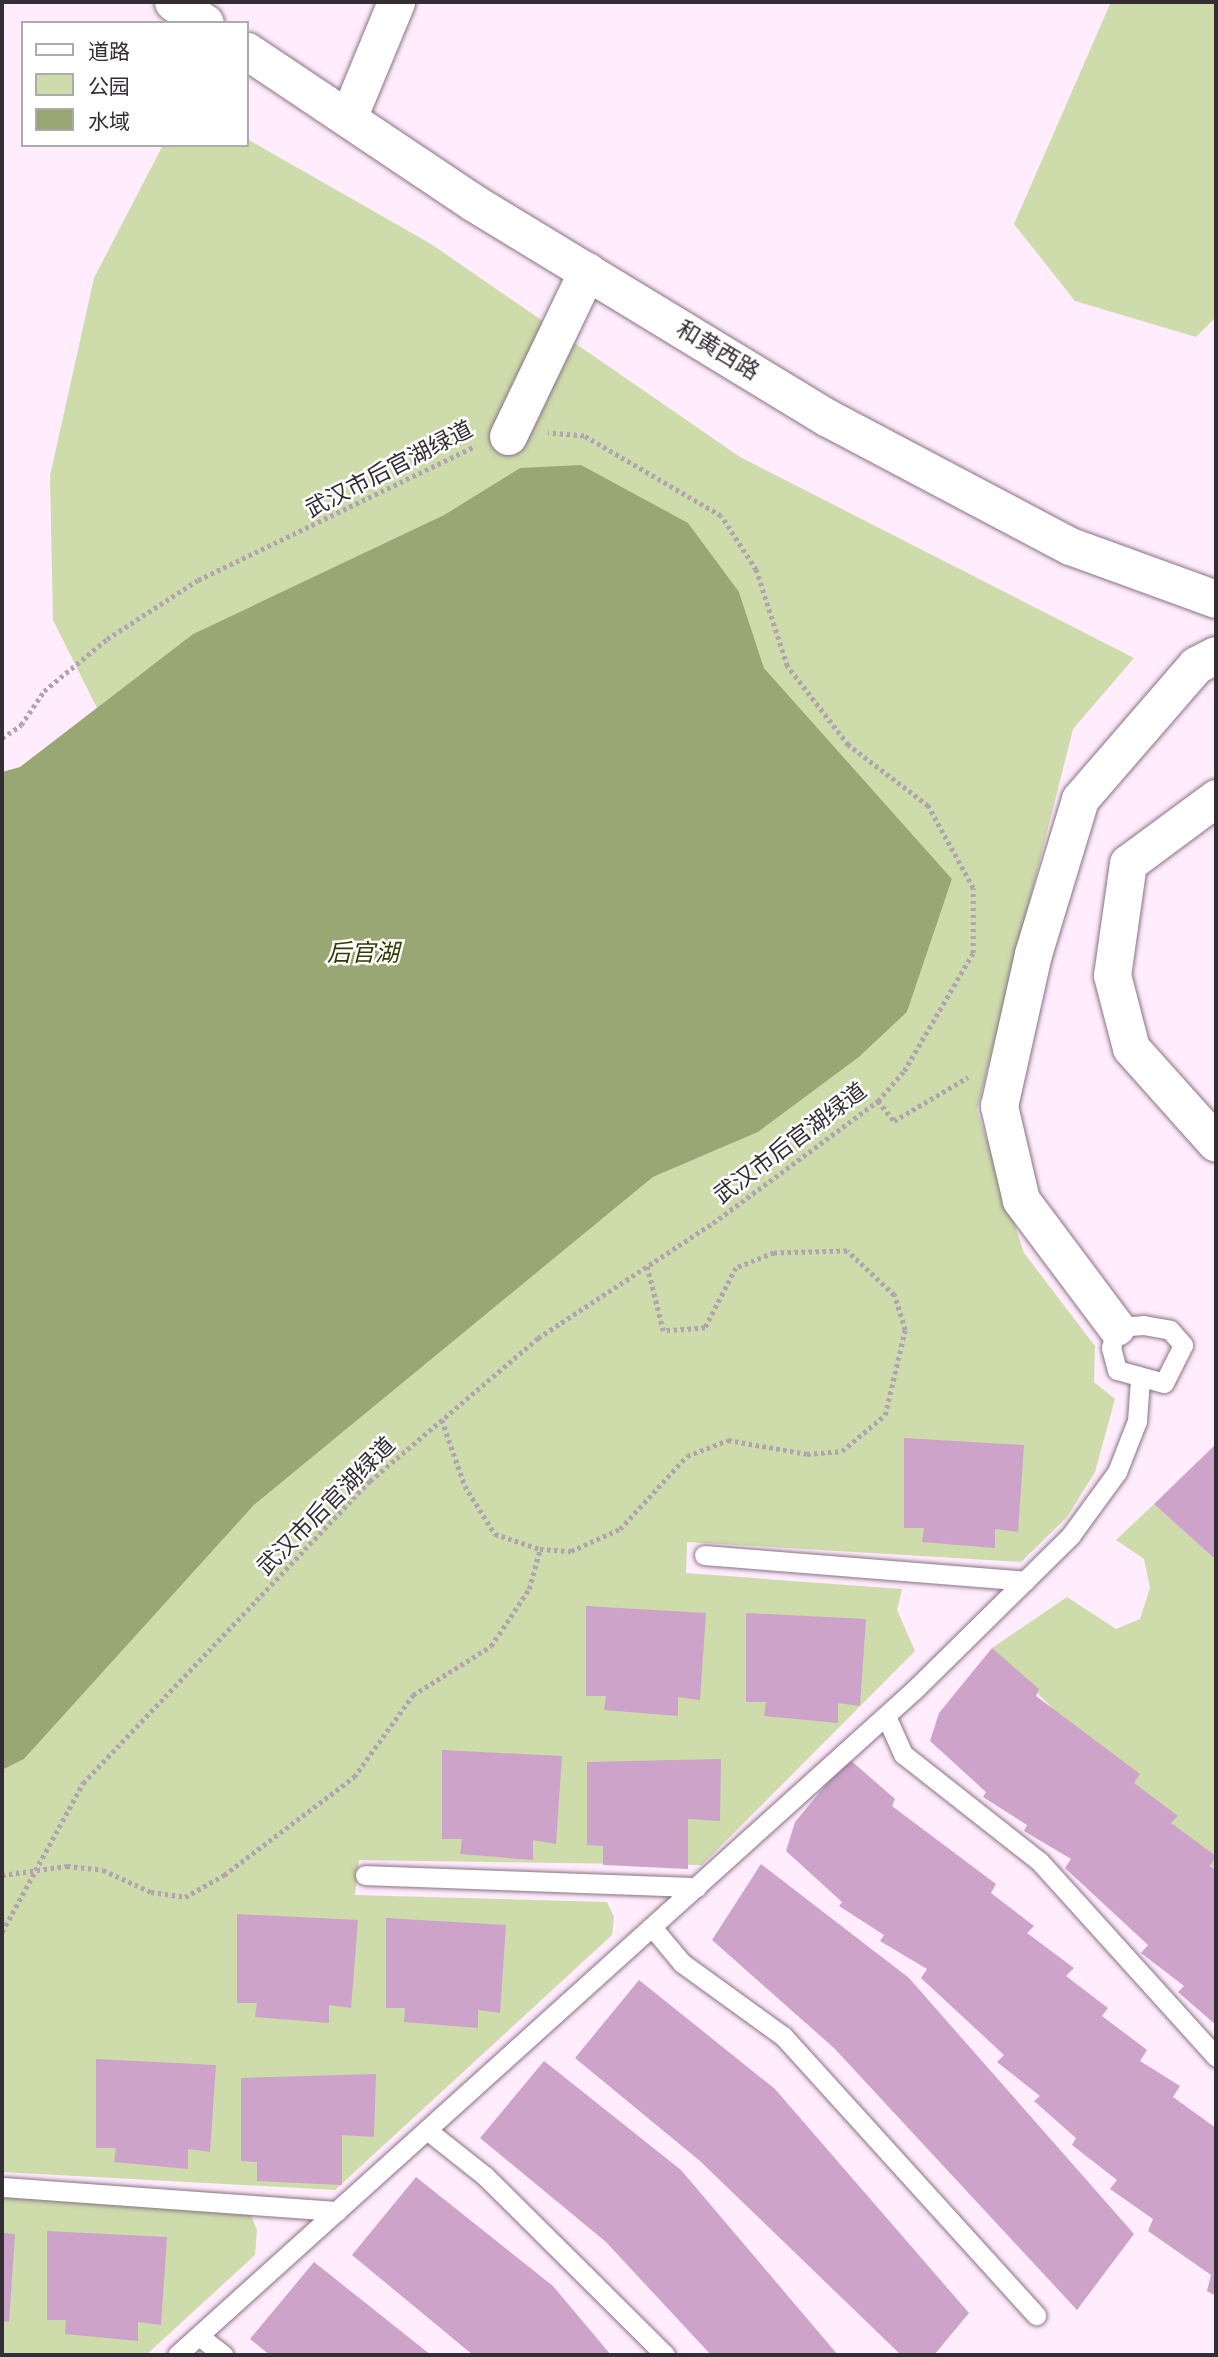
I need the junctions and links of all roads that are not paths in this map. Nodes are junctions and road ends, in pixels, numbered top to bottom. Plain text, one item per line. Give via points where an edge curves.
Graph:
1 (173, 2) edge
2 (396, 2) edge
3 (202, 21) edge
4 (248, 52) edge
5 (348, 118) junction
6 (587, 271) junction
7 (508, 436) road end
8 (1216, 599) edge
9 (1216, 655) edge
10 (1216, 798) edge
11 (1216, 1143) edge
12 (1116, 1327) junction
13 (1140, 1379) junction
14 (704, 1555) dead end
15 (1025, 1581) junction
16 (886, 1716) junction
17 (365, 1875) dead end
18 (697, 1886) junction
19 (652, 1927) junction
20 (1216, 2057) edge
21 (427, 2130) junction
22 (2, 2187) edge
23 (337, 2211) junction
24 (1036, 2315) dead end
25 (199, 2336) junction
26 (177, 2355) edge
27 (223, 2355) edge
28 (665, 2355) edge

1 - 3 street
2 - 5 street
4 - 5 street, 和黄西路
5 - 6 street, 和黄西路
6 - 7 street
6 - 8 street, 和黄西路 via 828,418 1070,546
9 - 12 street via 1196,665 1080,799 999,1106 1021,1200
10 - 11 street via 1128,863 1112,975 1131,1048
12 - 13 lane via 1111,1348 1117,1370
12 - 13 lane via 1170,1330 1183,1345 1164,1383
13 - 15 lane via 1137,1421 1117,1472 1071,1535
14 - 15 lane
15 - 16 lane
16 - 18 lane
16 - 20 lane via 903,1754 1040,1862
17 - 18 lane
18 - 19 lane
19 - 21 lane
19 - 24 lane via 682,1963 783,2036
21 - 23 lane
21 - 28 lane via 485,2176
22 - 23 lane
23 - 25 lane
25 - 26 lane
25 - 27 lane

